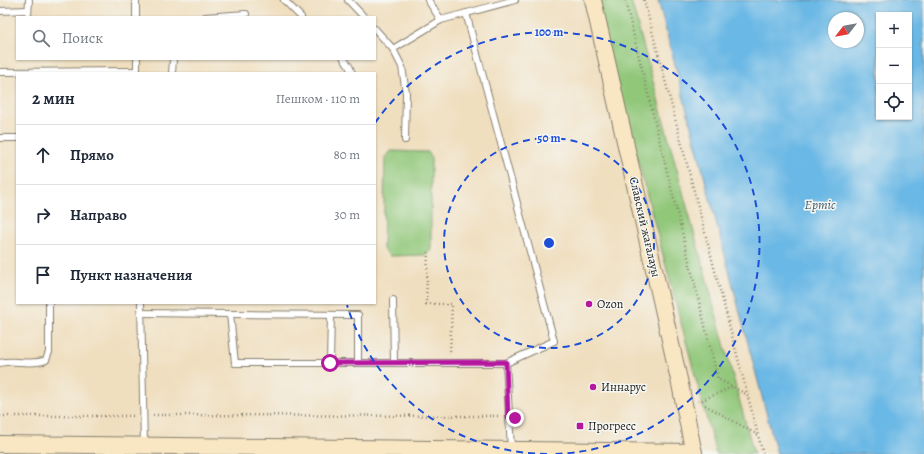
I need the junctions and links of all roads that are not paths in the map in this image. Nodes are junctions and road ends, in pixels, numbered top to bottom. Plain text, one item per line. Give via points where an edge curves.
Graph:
1 (29, 0) edge
2 (136, 0) edge
3 (284, 0) edge
4 (348, 0) edge
5 (428, 0) edge
6 (515, 0) edge
7 (593, 0) edge
8 (28, 10) junction
9 (0, 11) edge
10 (466, 13) junction
11 (246, 14) dead end
12 (28, 16) edge
13 (136, 16) edge
14 (219, 16) edge
15 (300, 16) edge
16 (363, 16) edge
17 (441, 20) junction
18 (376, 30) edge
19 (393, 49) junction
20 (137, 60) edge
21 (173, 60) edge
22 (345, 60) edge
23 (0, 72) edge
24 (137, 72) edge
25 (172, 72) edge
26 (352, 72) edge
27 (0, 138) edge
28 (16, 138) edge
29 (405, 140) dead end
30 (393, 300) dead end
31 (49, 304) edge
32 (141, 304) edge
33 (141, 313) junction
34 (230, 314) junction
35 (331, 315) junction
36 (506, 362) junction
37 (0, 363) edge
38 (330, 363) junction
39 (358, 363) junction
40 (394, 363) junction
41 (0, 444) edge
42 (144, 446) junction
43 (505, 451) edge
44 (694, 453) edge

1 - 8 lane
2 - 13 lane
3 - 15 lane
4 - 16 lane
5 - 17 lane
6 - 10 lane
7 - 44 street, Славский жағалауы
8 - 9 lane
8 - 12 lane
10 - 17 lane
10 - 36 lane via 554,341
11 - 14 lane
17 - 19 lane
18 - 19 lane
19 - 29 lane via 402,67 405,86
20 - 24 lane
21 - 25 lane
22 - 26 lane
23 - 24 lane
27 - 28 lane
30 - 40 lane
31 - 37 lane via 49,352 46,360 38,363
32 - 33 lane
33 - 34 lane
33 - 42 lane
34 - 35 lane
34 - 38 lane via 235,363
35 - 38 lane
35 - 39 lane via 358,315
36 - 40 lane
36 - 43 lane via 508,417
38 - 39 lane
39 - 40 lane
41 - 42 street
42 - 43 street
43 - 44 street

